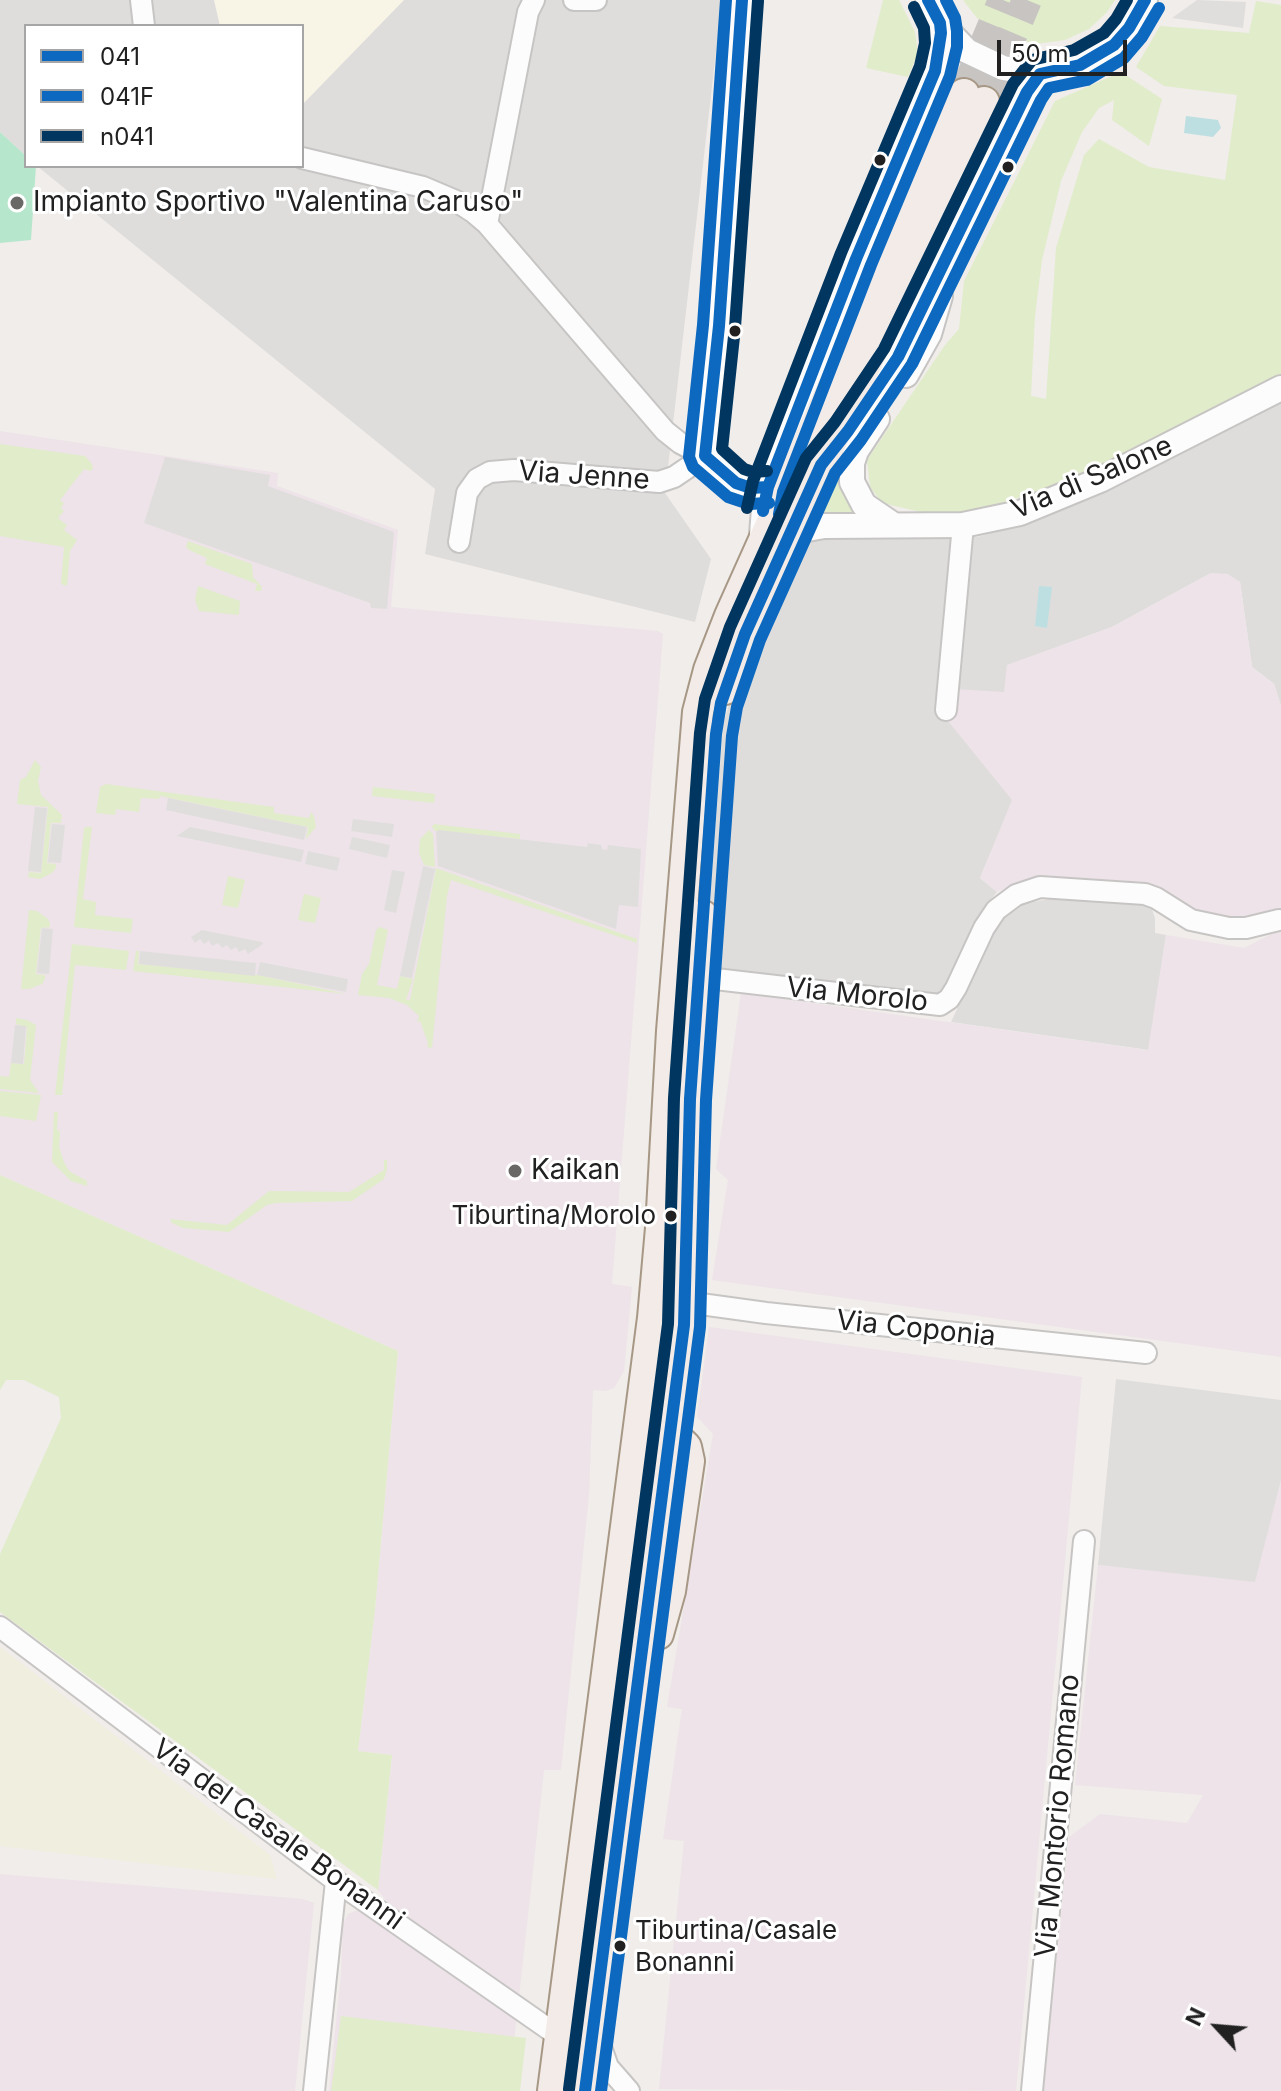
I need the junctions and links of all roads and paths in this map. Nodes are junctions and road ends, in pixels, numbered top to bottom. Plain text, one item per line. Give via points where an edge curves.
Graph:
1 (141, 0) edge
2 (574, 0) edge
3 (596, 0) edge
4 (742, 0) edge
5 (928, 0) edge
6 (1145, 0) edge
7 (531, 4) edge
8 (940, 23) junction
9 (144, 24) edge
10 (1040, 74) junction
11 (304, 158) edge
12 (487, 224) junction
13 (943, 265) junction
14 (1281, 388) edge
15 (705, 456) junction
16 (821, 465) junction
17 (768, 487) junction
18 (892, 524) junction
19 (963, 525) junction
20 (791, 532) junction
21 (459, 542) dead end
22 (761, 545) junction
23 (946, 710) dead end
24 (1279, 920) edge
25 (698, 977) junction
26 (686, 1302) junction
27 (1146, 1353) dead end
28 (637, 1432) junction
29 (669, 1438) junction
30 (1084, 1541) dead end
31 (0, 1627) edge
32 (336, 1881) junction
33 (594, 2028) junction
34 (560, 2037) junction
35 (314, 2091) edge
36 (553, 2091) edge
37 (585, 2091) edge
38 (629, 2091) edge
39 (1032, 2091) edge

1 - 9 street
2 - 3 street
4 - 15 street
5 - 8 street
6 - 10 street via 1114,45 1060,72
7 - 12 street
8 - 10 street via 984,61
8 - 17 street via 935,71 882,192
10 - 13 street
11 - 12 street via 423,187 456,201
12 - 15 street via 665,431
13 - 16 street via 898,357
13 - 18 street via 929,334 852,463 852,482 860,499
14 - 19 street, Via di Salone via 1071,493 1020,513
15 - 17 street via 736,483
15 - 21 street, Via Jenne via 659,482 490,472 467,493
16 - 20 main road
16 - 22 main road via 974,98
17 - 22 street
18 - 19 street, Via di Salone
18 - 20 street, Via di Salone
19 - 23 street
20 - 25 main road via 741,645 719,712
22 - 28 main road via 716,651 697,722 659,1259
24 - 25 street, Via Morolo via 1229,928 1191,920 1145,894 1040,887 1016,895 996,910 956,988 940,1005
25 - 26 main road
26 - 27 street, Via Coponia
26 - 29 main road
28 - 29 main road
28 - 34 main road
29 - 33 main road via 686,1447 689,1466 668,1601 636,1687
30 - 39 street, Via Montorio Romano
31 - 32 street, Via del Casale Bonanni
32 - 34 street, Via del Casale Bonanni
32 - 35 street
33 - 37 main road
33 - 38 street via 608,2067
34 - 36 main road

